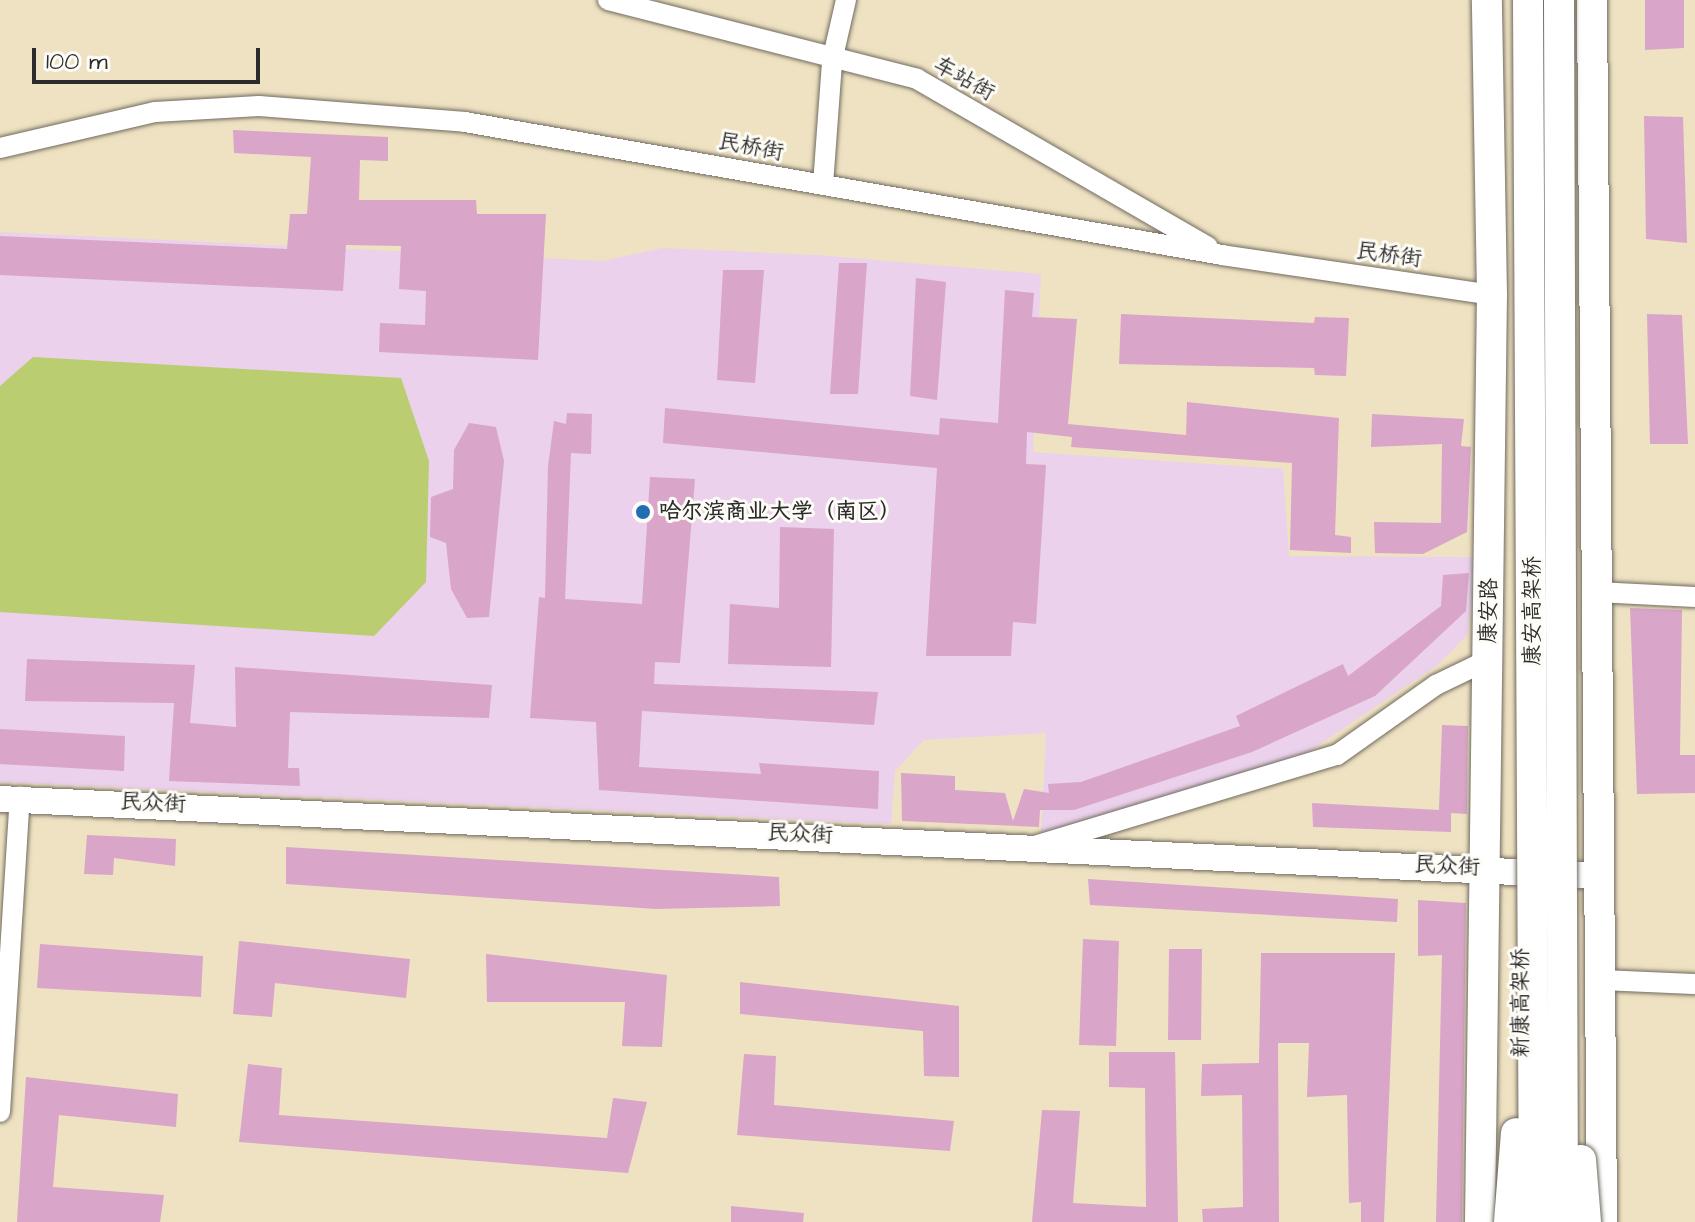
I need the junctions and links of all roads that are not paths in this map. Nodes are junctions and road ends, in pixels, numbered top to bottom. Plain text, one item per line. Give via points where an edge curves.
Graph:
1 (608, 0) edge
2 (846, 0) edge
3 (1487, 0) edge
4 (1528, 0) edge
5 (1559, 0) edge
6 (1592, 0) edge
7 (832, 61) junction
8 (0, 148) edge
9 (823, 185) junction
10 (1222, 255) junction
11 (1492, 295) junction
12 (1597, 592) junction
13 (1695, 597) edge
14 (1488, 660) junction
15 (1547, 784) junction
16 (10, 798) edge
17 (1037, 845) junction
18 (1482, 868) junction
19 (1600, 876) junction
20 (1600, 980) junction
21 (1695, 984) edge
22 (0, 1112) edge
23 (1480, 1222) edge
24 (1509, 1222) edge
25 (1534, 1222) edge
26 (1563, 1222) edge
27 (1586, 1222) edge
28 (1602, 1222) edge

1 - 7 street, 车站街
2 - 7 street
3 - 11 highway, 康安路
4 - 15 highway, 康安高架桥, bridge
5 - 15 highway, 康安高架桥, bridge
6 - 12 highway
7 - 9 street
7 - 10 street, 车站街 via 917,79
8 - 9 street, 民桥街 via 155,112 259,106 465,122
9 - 10 street, 民桥街
10 - 11 street, 民桥街
11 - 14 highway, 康安路
12 - 13 street
12 - 19 highway
14 - 17 street via 1436,685 1337,755
14 - 18 highway, 康安路
15 - 24 highway, 新康高架桥, bridge
15 - 25 highway, 康安高架桥, bridge
15 - 26 highway, 康安高架桥, bridge
15 - 27 highway, bridge via 1575,922
16 - 17 main road, 民众街
16 - 22 street
17 - 18 main road, 民众街
18 - 19 main road, 民众街
18 - 23 highway, 康安路
19 - 20 highway
20 - 21 street
20 - 28 highway

